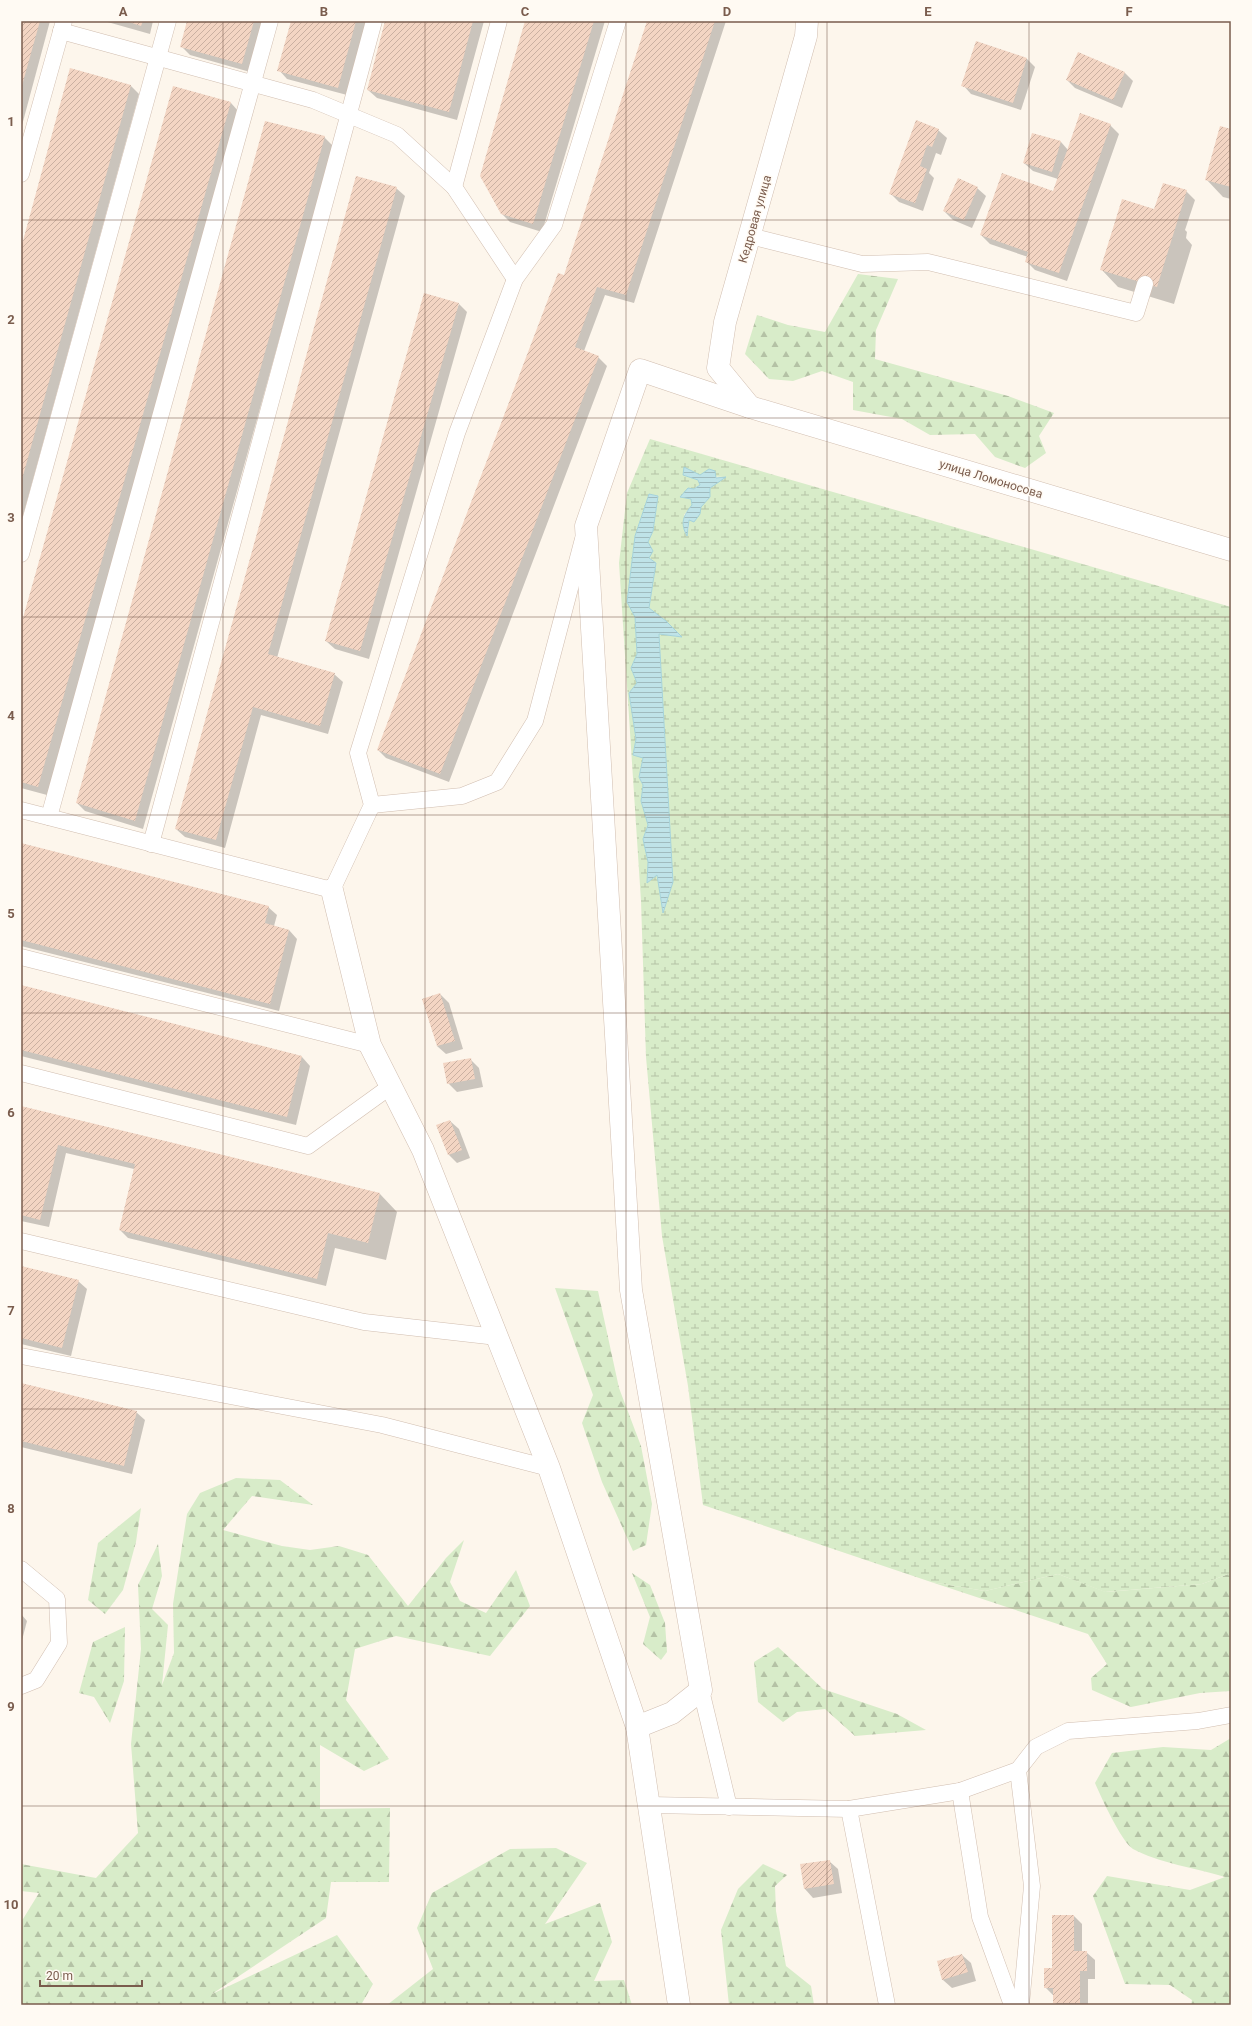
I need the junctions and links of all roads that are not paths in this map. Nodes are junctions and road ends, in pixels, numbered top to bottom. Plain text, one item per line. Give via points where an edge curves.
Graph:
1 (168, 21) edge
2 (270, 21) edge
3 (374, 21) edge
4 (499, 21) edge
5 (618, 21) edge
6 (807, 21) edge
7 (62, 26) edge
8 (158, 58) junction
9 (252, 84) junction
10 (347, 115) junction
11 (21, 174) edge
12 (454, 187) junction
13 (750, 236) junction
14 (515, 279) junction
15 (1145, 284) dead end
16 (750, 407) junction
17 (586, 526) junction
18 (1231, 550) edge
19 (21, 554) edge
20 (372, 805) junction
21 (21, 810) edge
22 (49, 818) junction
23 (151, 844) junction
24 (332, 890) junction
25 (21, 957) edge
26 (370, 1045) junction
27 (21, 1073) edge
28 (391, 1086) junction
29 (21, 1241) edge
30 (497, 1337) junction
31 (21, 1356) edge
32 (549, 1468) junction
33 (21, 1569) edge
34 (21, 1686) edge
35 (701, 1690) junction
36 (1231, 1715) edge
37 (637, 1727) junction
38 (1018, 1770) junction
39 (960, 1791) junction
40 (650, 1805) junction
41 (729, 1807) junction
42 (849, 1809) junction
43 (679, 2005) edge
44 (887, 2005) edge
45 (1012, 2005) edge
46 (1021, 2005) edge

1 - 8 lane
2 - 9 lane
3 - 10 lane
4 - 12 lane
5 - 14 lane via 554,225
6 - 13 street, Кедровая улица via 806,36
7 - 8 lane
7 - 11 lane
8 - 9 lane
8 - 19 lane
9 - 10 lane via 313,100
9 - 22 lane
10 - 12 lane via 397,135
10 - 23 lane
12 - 14 lane
13 - 15 lane via 862,264 928,262 1136,313
13 - 16 street, Кедровая улица via 725,322 718,368
14 - 20 lane via 457,433 358,753
16 - 17 street, улица Ломоносова via 640,370
16 - 18 street, улица Ломоносова
17 - 20 lane via 535,720 497,782 462,796
17 - 35 street via 630,1290
20 - 24 lane
21 - 22 lane
22 - 23 lane
23 - 24 lane
24 - 26 street
25 - 26 lane
26 - 28 street
27 - 28 lane via 308,1146
28 - 30 street via 423,1150
29 - 30 lane via 364,1322
30 - 32 street
31 - 32 lane via 382,1425
32 - 37 street
33 - 34 lane via 57,1599 59,1643 36,1680
35 - 37 street via 672,1713
35 - 41 lane
36 - 38 lane via 1198,1721 1068,1731 1036,1747
37 - 40 street
38 - 39 lane
38 - 46 lane via 1032,1886
39 - 42 lane
39 - 45 lane via 980,1917
40 - 41 lane
40 - 43 street
41 - 42 lane
42 - 44 lane

